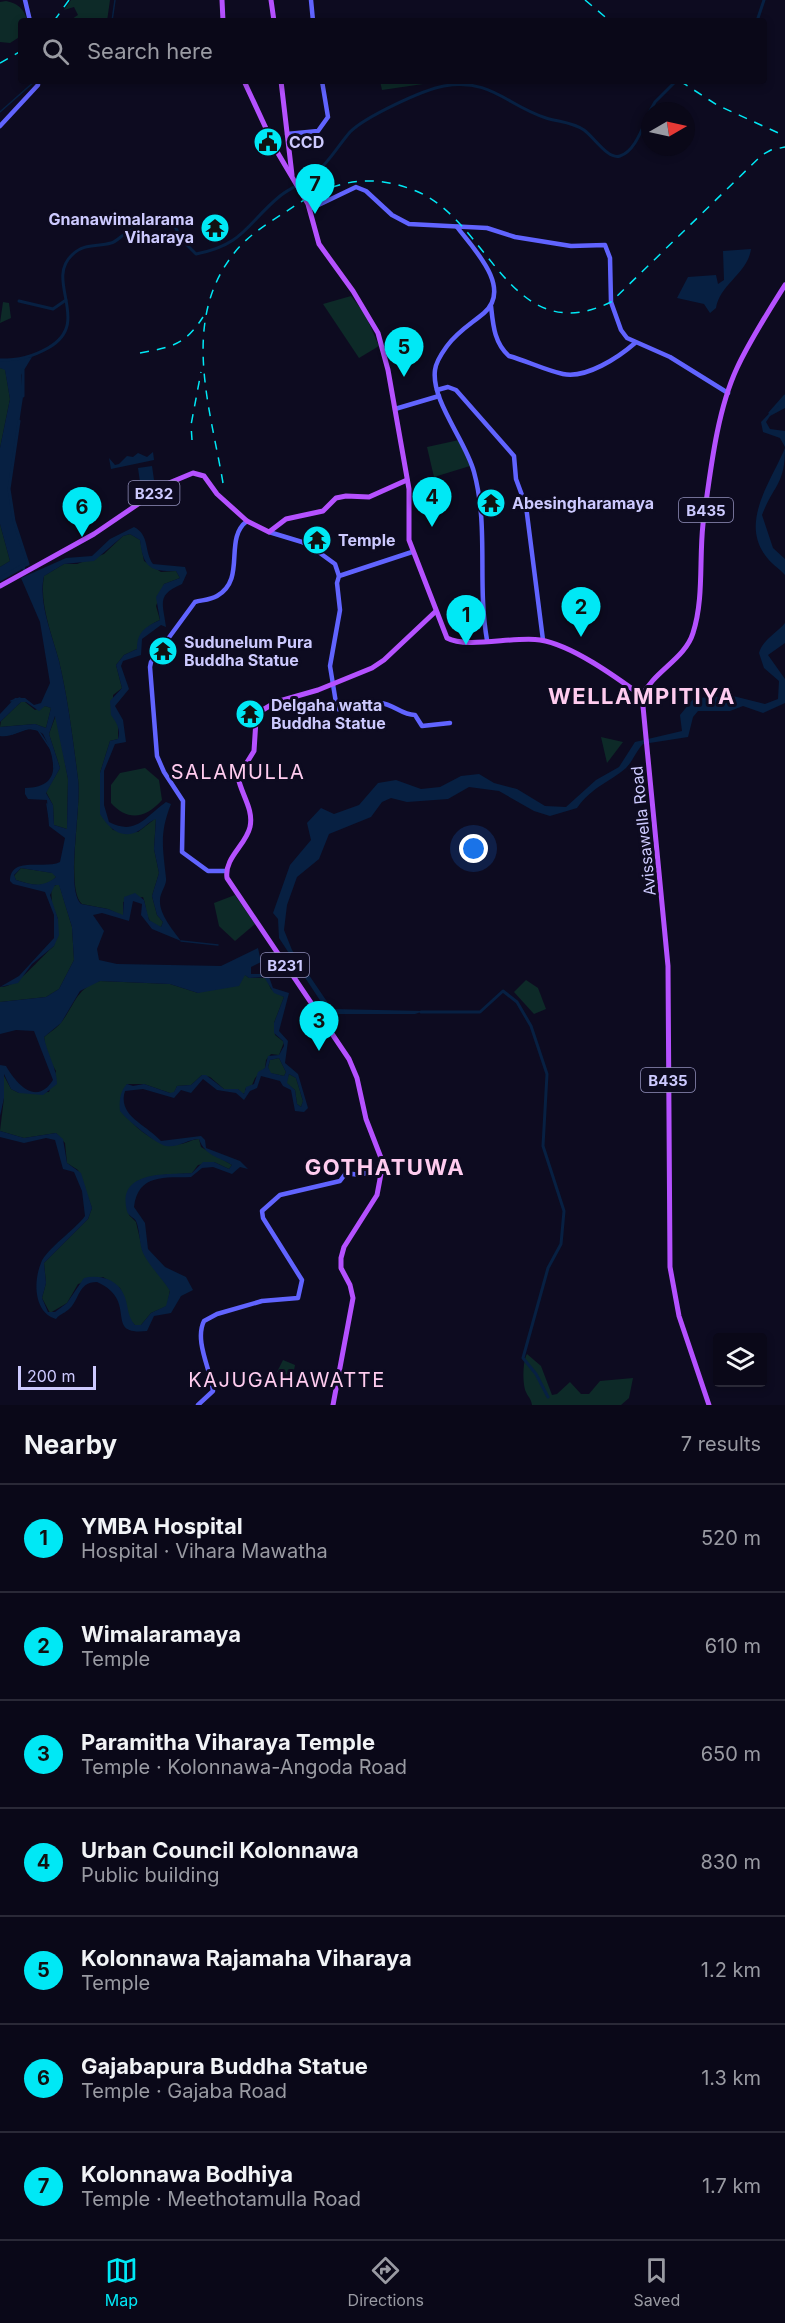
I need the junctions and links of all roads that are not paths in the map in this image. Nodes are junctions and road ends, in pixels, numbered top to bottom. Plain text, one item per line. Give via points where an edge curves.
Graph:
1 (25, 0) edge
2 (222, 0) edge
3 (271, 0) edge
4 (311, 0) edge
5 (29, 18) edge
6 (223, 18) edge
7 (274, 18) edge
8 (313, 18) edge
9 (37, 84) edge
10 (246, 84) edge
11 (281, 84) edge
12 (322, 84) edge
13 (0, 126) edge
14 (287, 134) junction
15 (286, 160) junction
16 (310, 209) junction
17 (457, 227) junction
18 (785, 285) edge
19 (782, 296) edge
20 (491, 306) junction
21 (635, 343) junction
22 (438, 393) junction
23 (728, 393) junction
24 (395, 409) junction
25 (407, 480) junction
26 (247, 521) junction
27 (269, 532) junction
28 (412, 552) junction
29 (339, 576) junction
30 (0, 586) edge
31 (435, 612) junction
32 (438, 619) junction
33 (428, 620) junction
34 (487, 640) junction
35 (543, 640) junction
36 (332, 685) junction
37 (642, 696) junction
38 (450, 723) dead end
39 (226, 872) junction
40 (383, 1168) junction
41 (198, 1405) edge
42 (333, 1405) edge
43 (709, 1405) edge

1 - 5 street
2 - 6 main road
3 - 7 main road
4 - 8 street
9 - 13 street
10 - 15 main road
11 - 14 main road
12 - 14 street via 328,117 318,131
14 - 15 main road
15 - 16 main road
16 - 17 street via 356,187 406,223
16 - 24 main road via 319,244 378,333
17 - 20 street via 494,282
17 - 21 street via 487,228 571,246 605,245 610,258 611,302 621,330
18 - 19 main road, B435
19 - 23 main road, B435 via 737,368
20 - 21 street via 494,331 504,352 563,374 608,363
20 - 22 street via 464,327 443,351 435,369
21 - 23 street via 670,357
22 - 24 street
22 - 34 street via 474,471 483,531 483,615
22 - 35 street via 448,387 456,390 514,456 516,479 526,506
23 - 37 main road, B435 via 703,526 697,617 692,636 685,649 655,675
24 - 25 main road
25 - 27 main road via 369,497 336,498 322,511 286,519
25 - 28 main road
26 - 27 main road, B232
26 - 30 main road, B232 via 204,476 193,473 169,483 94,534
26 - 39 street via 236,539 234,573 227,589 211,599 195,602 150,667 157,756 183,801 182,852 208,871
27 - 29 street via 314,548 335,564
28 - 29 street
28 - 31 main road via 426,580
29 - 36 street via 340,610 330,666
31 - 32 main road
31 - 33 main road
32 - 33 main road
32 - 34 main road via 450,640
33 - 36 main road via 384,660
34 - 35 main road
35 - 37 main road via 607,670
36 - 38 street via 340,711 379,703 405,715 415,715 423,727
36 - 39 main road via 276,702 259,714 254,751 238,777 251,824
37 - 43 main road, Avissawella Road / B435 via 668,966 669,1267 679,1316
39 - 40 main road, B231 via 228,881 349,1059 366,1119 382,1153
40 - 41 street via 358,1175 346,1173 340,1180 280,1194 262,1211 302,1280 298,1298 262,1301 204,1321 200,1334 213,1391
40 - 42 main road via 376,1195 341,1258 353,1298

